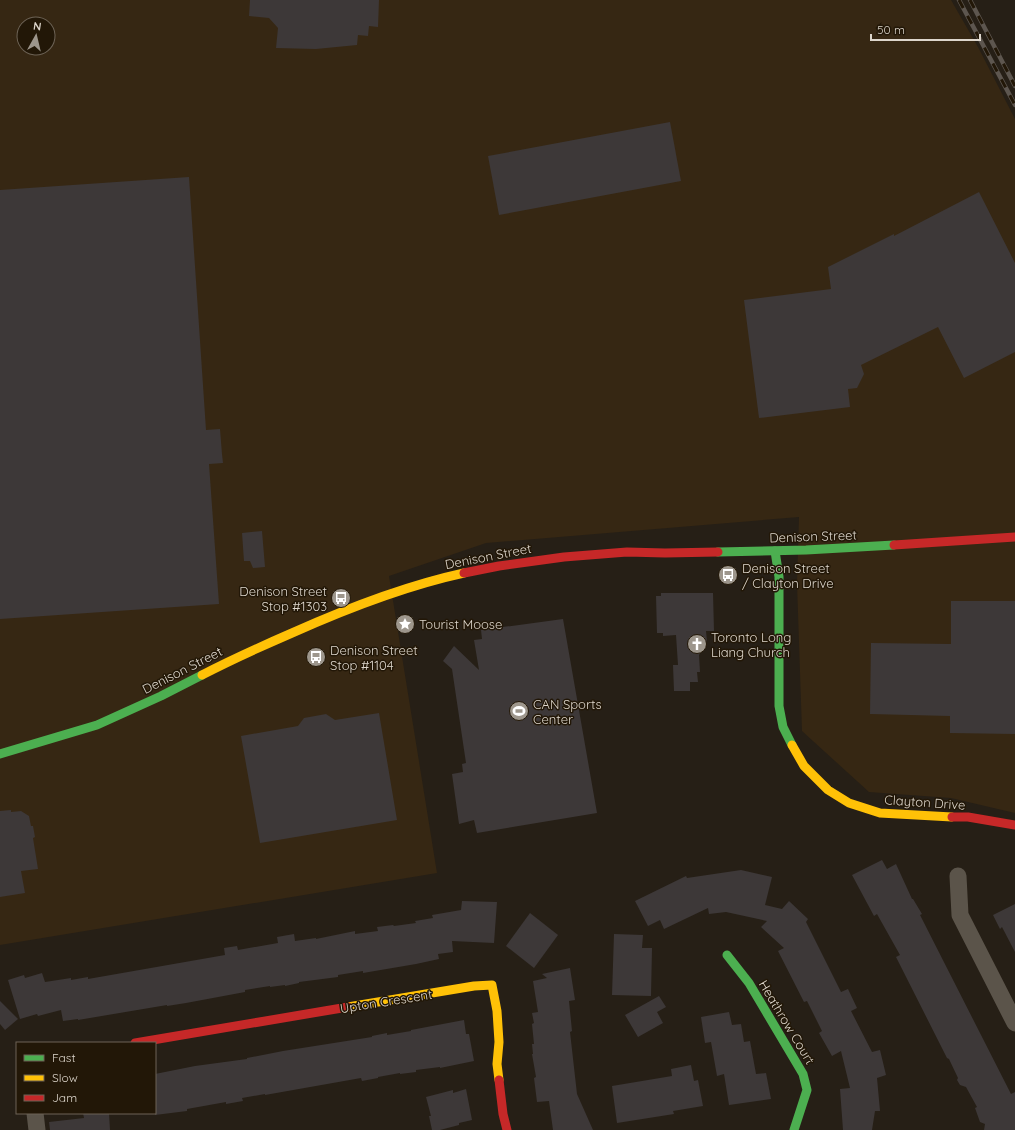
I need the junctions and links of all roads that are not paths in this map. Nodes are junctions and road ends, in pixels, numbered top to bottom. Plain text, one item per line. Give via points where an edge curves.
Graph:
1 (1015, 537) edge
2 (775, 551) junction
3 (0, 754) edge
4 (1015, 825) edge
5 (958, 876) dead end
6 (727, 955) dead end
7 (1015, 1023) edge
8 (141, 1042) edge
9 (35, 1114) edge
10 (37, 1130) edge
11 (507, 1130) edge
12 (794, 1130) edge

1 - 2 street, Denison Street
2 - 3 street, Denison Street via 627,552 564,557 499,566 437,579 376,598 310,625 97,725
2 - 4 street, Clayton Drive via 779,576 779,706 783,727 804,766 828,790 849,803 880,813 968,818
5 - 7 street via 960,915
6 - 12 street, Heathrow Court via 750,983 803,1074 807,1090
8 - 11 street, Upton Crescent via 492,985 497,1011 498,1064 503,1114
9 - 10 street

